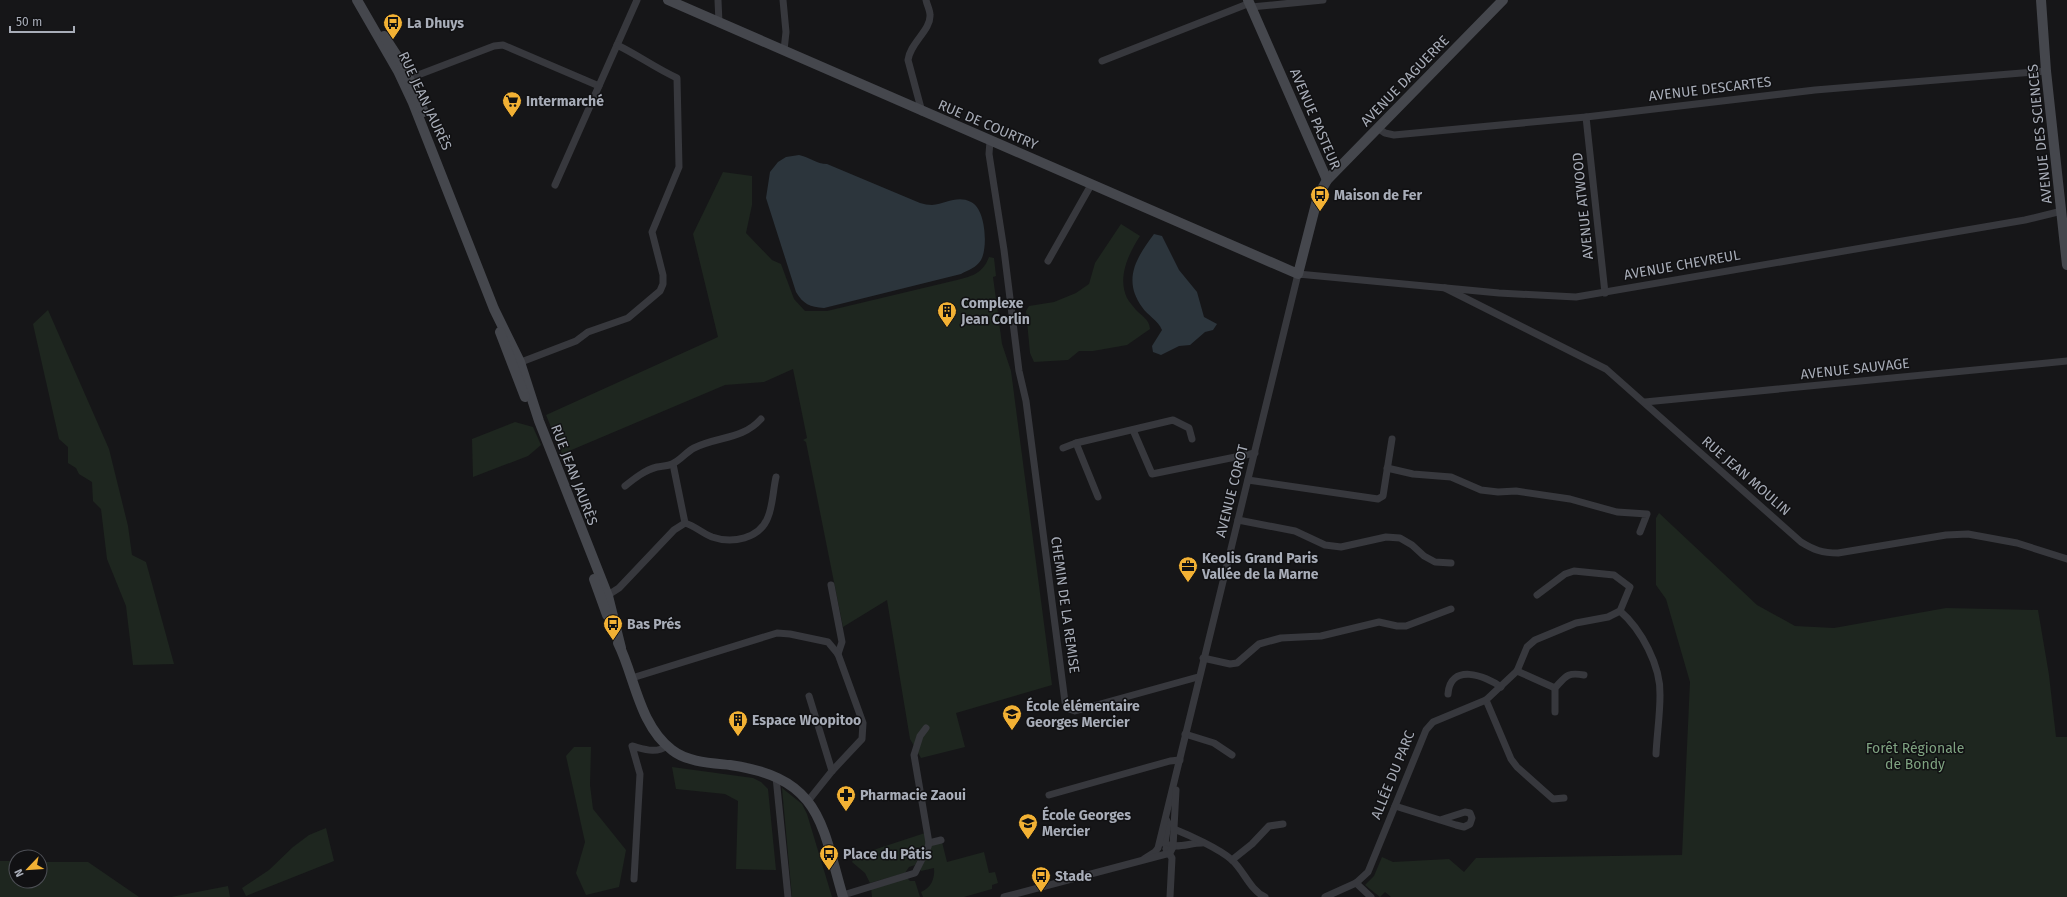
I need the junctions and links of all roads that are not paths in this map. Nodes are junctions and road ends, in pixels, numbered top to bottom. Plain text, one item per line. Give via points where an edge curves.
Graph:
1 (358, 0) edge
2 (637, 0) edge
3 (668, 0) edge
4 (718, 0) edge
5 (783, 0) edge
6 (926, 0) edge
7 (1323, 0) edge
8 (1503, 0) edge
9 (2041, 0) edge
10 (1250, 3) edge
11 (719, 23) junction
12 (617, 45) junction
13 (784, 50) junction
14 (1102, 61) dead end
15 (2046, 71) junction
16 (406, 79) junction
17 (599, 86) junction
18 (922, 112) junction
19 (1586, 117) junction
20 (1379, 129) junction
21 (990, 141) junction
22 (1327, 180) junction
23 (555, 185) dead end
24 (1091, 185) junction
25 (2065, 210) edge
26 (1048, 261) dead end
27 (2067, 265) edge
28 (1298, 274) junction
29 (1441, 287) junction
30 (1475, 290) junction
31 (1605, 293) junction
32 (1472, 302) junction
33 (2067, 361) edge
34 (516, 364) junction
35 (1645, 402) junction
36 (762, 419) dead end
37 (1133, 430) junction
38 (1192, 439) dead end
39 (1392, 439) dead end
40 (1076, 443) junction
41 (1063, 448) dead end
42 (1255, 453) junction
43 (673, 464) junction
44 (1388, 468) junction
45 (776, 477) dead end
46 (1248, 480) junction
47 (625, 486) dead end
48 (1098, 497) dead end
49 (1238, 520) junction
50 (684, 523) junction
51 (1640, 532) dead end
52 (2067, 559) edge
53 (1451, 563) dead end
54 (831, 585) dead end
55 (1537, 595) dead end
56 (604, 597) junction
57 (1451, 609) dead end
58 (1620, 611) junction
59 (838, 654) junction
60 (1203, 658) junction
61 (1517, 671) junction
62 (1584, 675) dead end
63 (1198, 677) junction
64 (632, 678) junction
65 (1501, 687) junction
66 (1555, 688) junction
67 (1448, 694) dead end
68 (808, 696) dead end
69 (1486, 700) junction
70 (1556, 712) dead end
71 (926, 728) dead end
72 (1185, 734) junction
73 (667, 746) junction
74 (1656, 754) dead end
75 (1232, 755) dead end
76 (1180, 760) junction
77 (832, 771) junction
78 (776, 777) junction
79 (1049, 795) dead end
80 (1564, 798) dead end
81 (808, 801) junction
82 (1395, 806) junction
83 (1165, 815) junction
84 (1440, 820) dead end
85 (1283, 824) dead end
86 (1174, 829) junction
87 (941, 840) dead end
88 (929, 843) junction
89 (1202, 843) junction
90 (1158, 848) junction
91 (1171, 850) junction
92 (1144, 859) junction
93 (1232, 860) junction
94 (634, 879) dead end
95 (1356, 883) junction
96 (843, 896) edge
97 (788, 897) edge
98 (1004, 897) edge
99 (1170, 897) edge
100 (1264, 897) edge
101 (1325, 897) edge
102 (1371, 897) edge

1 - 16 street, RUE JEAN JAURÈS via 376,29 398,56
2 - 12 street
3 - 11 street, RUE DE COURTRY
4 - 11 street
5 - 13 street via 786,32
6 - 18 street via 929,22 909,52 908,60
7 - 10 street
8 - 20 street, AVENUE DAGUERRE
9 - 15 street, AVENUE DES SCIENCES
10 - 14 street
10 - 22 street, AVENUE PASTEUR
11 - 13 street, RUE DE COURTRY
12 - 17 street
12 - 34 street via 677,78 679,167 652,232 663,284 660,291 628,318 588,332 576,341
13 - 18 street, RUE DE COURTRY
15 - 19 street, AVENUE DESCARTES via 1815,90
15 - 25 street, AVENUE DES SCIENCES
16 - 17 street via 494,46 503,45
16 - 34 street, RUE JEAN JAURÈS via 429,124 447,186
17 - 23 street
18 - 21 street, RUE DE COURTRY
19 - 20 street, AVENUE DESCARTES via 1394,135
19 - 31 street, AVENUE ATWOOD
20 - 22 street, AVENUE DAGUERRE
21 - 24 street, RUE DE COURTRY
21 - 63 street, CHEMIN DE LA REMISE via 989,154 1019,371 1026,401 1065,702 1069,709 1075,711
22 - 28 street, AVENUE PASTEUR via 1318,196
24 - 26 street
24 - 28 street, RUE DE COURTRY
25 - 27 street, AVENUE DES SCIENCES
25 - 31 street, AVENUE CHEVREUL via 2025,220
28 - 29 street, AVENUE CHEVREUL
28 - 42 street, AVENUE COROT
29 - 30 street, AVENUE CHEVREUL
29 - 32 street, RUE JEAN MOULIN
30 - 31 street, AVENUE CHEVREUL via 1556,297
30 - 32 street via 1470,296
32 - 35 street, RUE JEAN MOULIN via 1606,370
33 - 35 street, AVENUE SAUVAGE
34 - 56 street, RUE JEAN JAURÈS
35 - 52 street, RUE JEAN MOULIN via 1801,542 1822,553 1838,553 1946,535 1968,534 2017,543
36 - 43 street via 742,434 695,447
37 - 38 street via 1173,420 1189,428
37 - 40 street
37 - 42 street via 1152,474
39 - 44 street
40 - 41 street
40 - 48 street
42 - 46 street, AVENUE COROT
43 - 47 street via 643,472
43 - 50 street
44 - 46 street via 1383,496 1378,499
44 - 51 street via 1413,474 1451,477 1481,490 1516,490 1570,499 1617,512 1647,514
45 - 50 street via 768,518 760,529 750,536 737,540 723,540
46 - 49 street, AVENUE COROT
49 - 53 street via 1295,531 1324,545 1341,547 1386,537 1400,538 1435,562
49 - 60 street, AVENUE COROT
50 - 56 street via 674,530 619,588
54 - 59 street via 842,642
55 - 58 street via 1565,574 1574,572 1614,575 1630,587
56 - 64 street, RUE JEAN JAURÈS
57 - 60 street via 1406,626 1379,622 1321,636 1281,638 1259,644 1237,663 1230,664
58 - 61 street, ALLÉE DU PARC via 1608,617 1576,623 1535,640 1527,647
58 - 74 street via 1640,632 1655,666 1660,693
59 - 64 street via 828,642 777,633
59 - 77 street via 864,724 862,739
60 - 63 street, AVENUE COROT
61 - 65 street, ALLÉE DU PARC
61 - 66 street
62 - 66 street via 1572,673
63 - 72 street, AVENUE COROT
64 - 73 street, RUE JEAN JAURÈS via 654,731
65 - 67 street via 1490,679 1462,674 1453,678 1449,684
65 - 69 street, ALLÉE DU PARC
66 - 70 street
68 - 77 street
69 - 80 street via 1511,759 1517,767 1552,799
69 - 82 street, ALLÉE DU PARC via 1433,722 1426,730
71 - 88 street via 920,736 914,755
72 - 75 street via 1214,744
72 - 76 street, AVENUE COROT
73 - 78 street, RUE JEAN JAURÈS via 676,754 690,759 754,769
73 - 94 street via 655,751 632,746 640,774
76 - 79 street
76 - 83 street, AVENUE COROT
76 - 86 street, AVENUE COROT via 1174,799
77 - 81 street
78 - 81 street, RUE JEAN JAURÈS via 789,783
78 - 97 street
81 - 96 street, RUE JEAN JAURÈS via 823,829
82 - 84 street
82 - 95 street, ALLÉE DU PARC via 1368,872
83 - 90 street, AVENUE COROT
83 - 91 street via 1168,823 1165,844
85 - 93 street via 1269,826
86 - 89 street
86 - 91 street, AVENUE COROT
87 - 88 street
88 - 96 street via 915,873
89 - 91 street via 1190,843
89 - 93 street
90 - 91 street
90 - 92 street
91 - 92 street
91 - 99 street
92 - 98 street
93 - 100 street
95 - 101 street, ALLÉE DU PARC
95 - 102 street

